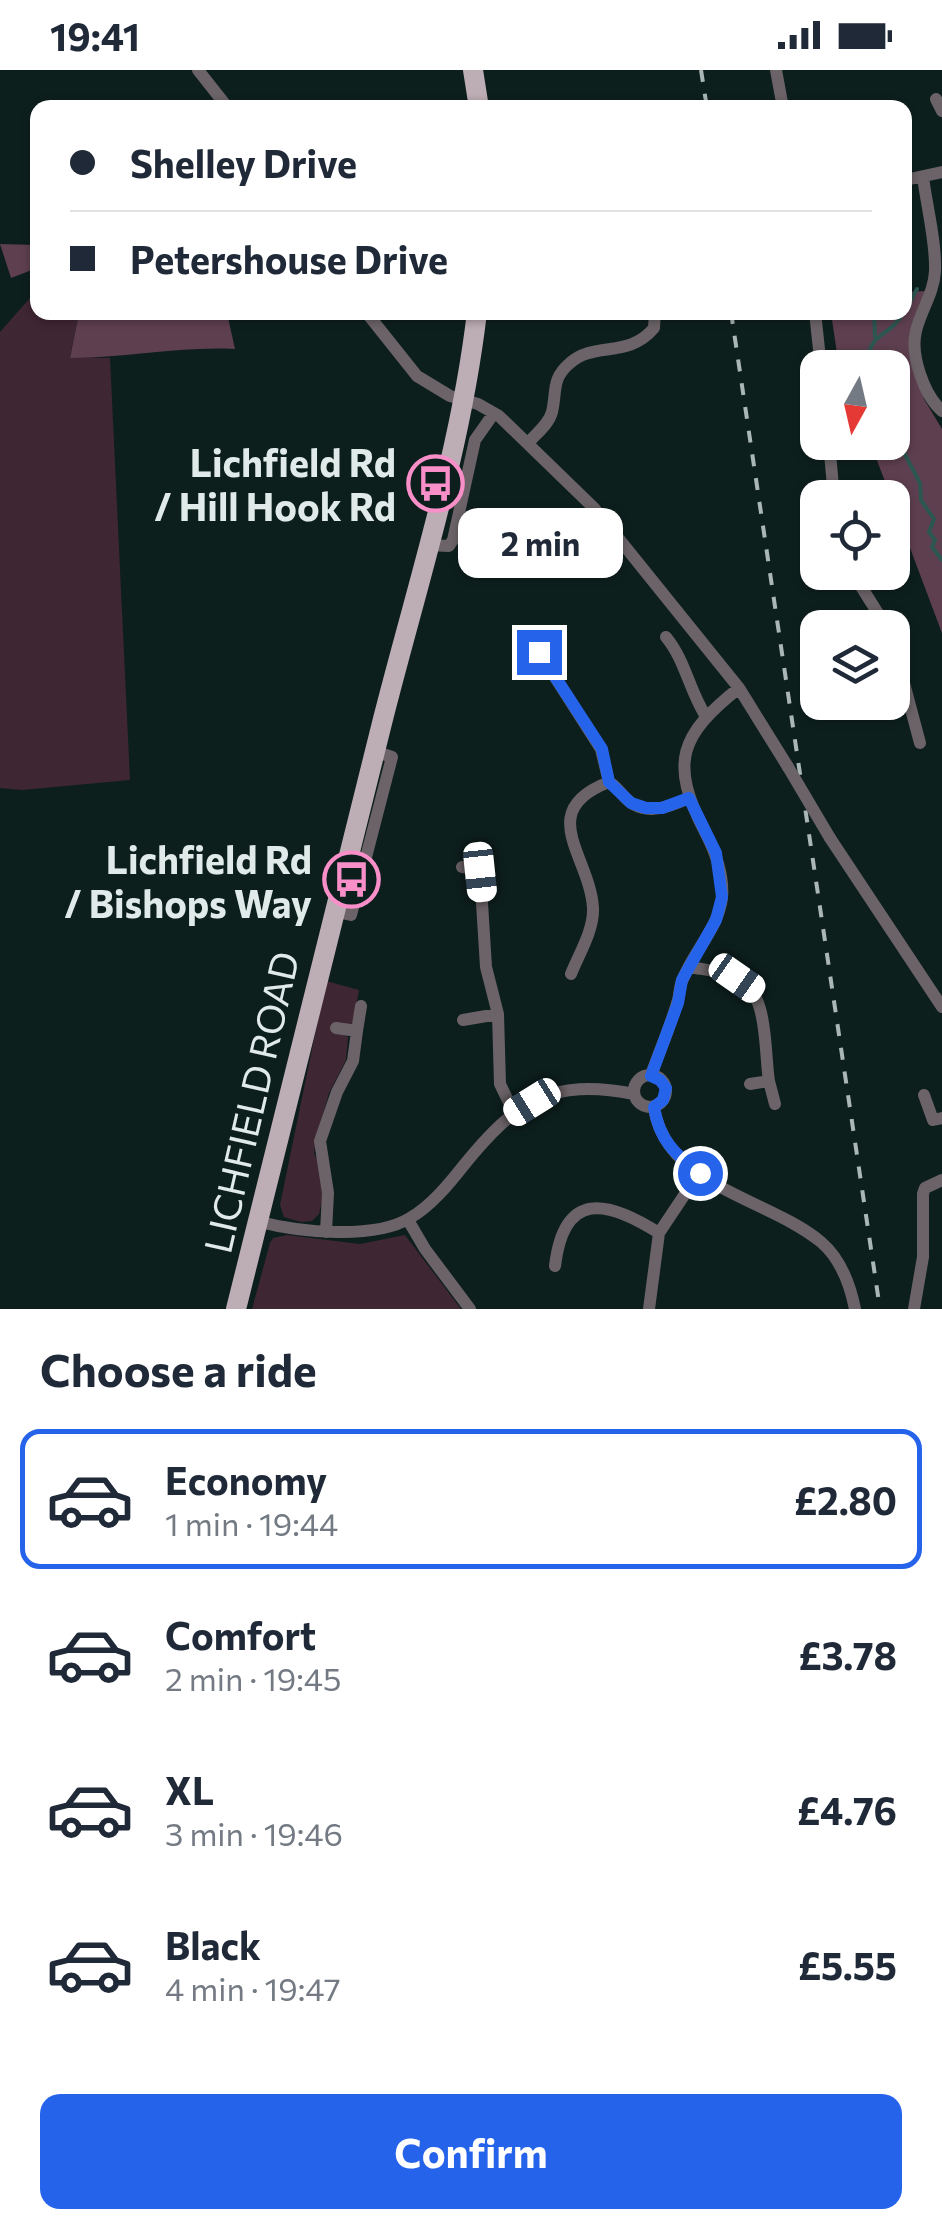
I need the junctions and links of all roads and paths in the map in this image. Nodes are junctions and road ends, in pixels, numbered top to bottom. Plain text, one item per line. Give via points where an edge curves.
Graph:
1 (198, 70) edge
2 (473, 70) edge
3 (776, 70) edge
4 (222, 100) edge
5 (478, 100) edge
6 (782, 100) edge
7 (942, 172) edge
8 (923, 177) junction
9 (912, 179) edge
10 (372, 320) edge
11 (475, 320) edge
12 (655, 320) edge
13 (816, 320) edge
14 (819, 350) edge
15 (464, 400) junction
16 (942, 411) edge
17 (494, 413) junction
18 (528, 442) junction
19 (427, 545) junction
20 (666, 637) dead end
21 (539, 652) dead end
22 (739, 688) junction
23 (910, 706) edge
24 (705, 715) junction
25 (920, 743) dead end
26 (609, 782) junction
27 (689, 798) junction
28 (481, 853) dead end
29 (462, 867) dead end
30 (480, 872) junction
31 (562, 945) dead end
32 (580, 952) junction
33 (690, 967) junction
34 (570, 974) dead end
35 (361, 1006) dead end
36 (942, 1006) edge
37 (498, 1014) junction
38 (466, 1019) dead end
39 (336, 1028) dead end
40 (356, 1032) junction
41 (651, 1076) junction
42 (770, 1080) junction
43 (750, 1084) dead end
44 (634, 1094) junction
45 (924, 1094) dead end
46 (775, 1104) dead end
47 (654, 1107) junction
48 (514, 1113) junction
49 (933, 1121) edge
50 (700, 1173) junction
51 (942, 1180) edge
52 (408, 1220) junction
53 (260, 1222) junction
54 (326, 1232) junction
55 (659, 1233) junction
56 (543, 1236) dead end
57 (558, 1238) junction
58 (555, 1266) dead end
59 (236, 1309) edge
60 (470, 1309) edge
61 (649, 1309) edge
62 (856, 1309) edge
63 (914, 1309) edge

1 - 4 street
2 - 5 main road
3 - 6 street
7 - 8 street
8 - 9 street
8 - 16 street via 934,281 914,334 920,372
10 - 15 street via 417,376
11 - 15 main road, LICHFIELD ROAD
12 - 18 street via 634,345 584,354 561,371 552,415
13 - 14 street
15 - 17 street
15 - 19 main road, LICHFIELD ROAD
17 - 18 street
17 - 19 street via 475,440 453,540 449,546
18 - 22 street via 594,508
19 - 53 main road, LICHFIELD ROAD
20 - 24 street via 685,650 689,690
21 - 26 street via 546,680 602,749
22 - 24 street
22 - 36 street, bridge
23 - 25 street
24 - 27 street via 687,746
26 - 27 street via 646,808
26 - 32 street via 569,814 592,898
27 - 33 street via 716,853 722,897
28 - 30 street
29 - 30 street
30 - 37 street via 486,967
31 - 32 street
32 - 34 street
33 - 41 street
33 - 42 street via 737,978 753,989 762,1009
35 - 40 street
37 - 38 street
37 - 48 street via 500,1084
39 - 40 street
40 - 54 street via 353,1061 319,1147 328,1193
41 - 44 street via 638,1081
41 - 47 street via 666,1088
42 - 43 street
42 - 46 street
44 - 47 street via 640,1104
44 - 48 street via 574,1088
45 - 49 street
47 - 50 street via 660,1135
48 - 52 street
50 - 55 street
50 - 62 street via 820,1242 841,1267
51 - 63 street via 923,1194
52 - 54 street
52 - 60 street
53 - 54 street
53 - 59 main road, LICHFIELD ROAD
55 - 57 street via 614,1208 595,1208 568,1221
55 - 61 street
56 - 57 street
57 - 58 street

